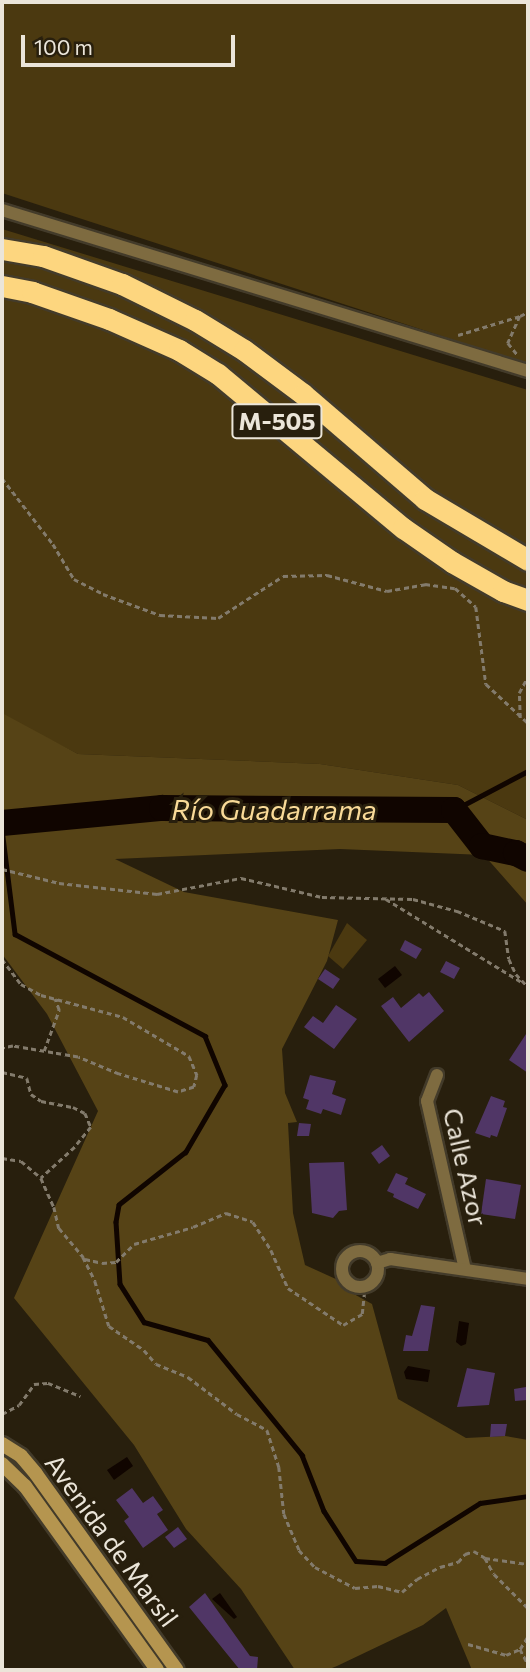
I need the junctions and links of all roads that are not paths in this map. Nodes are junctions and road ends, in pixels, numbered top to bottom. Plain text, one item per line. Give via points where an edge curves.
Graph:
1 (2, 211) edge
2 (2, 249) edge
3 (2, 286) edge
4 (525, 365) edge
5 (528, 560) edge
6 (528, 600) edge
7 (437, 1075) dead end
8 (377, 1264) junction
9 (466, 1269) junction
10 (528, 1279) edge
11 (2, 1444) edge
12 (2, 1464) edge
13 (157, 1670) edge
14 (177, 1670) edge

1 - 4 street via 434,342
2 - 5 highway, M-505 via 43,256 122,284 195,320 303,394 425,499
3 - 6 highway, M-505 via 96,315 179,350 218,374 403,528 452,562
7 - 9 street, Calle Azor via 427,1101
8 - 8 street via 376,1278 365,1286 345,1281 341,1267 354,1251 374,1257
8 - 9 street via 390,1259
9 - 10 street
11 - 14 street, Avenida de Marsil via 36,1474
12 - 13 street, Avenida de Marsil via 25,1486

